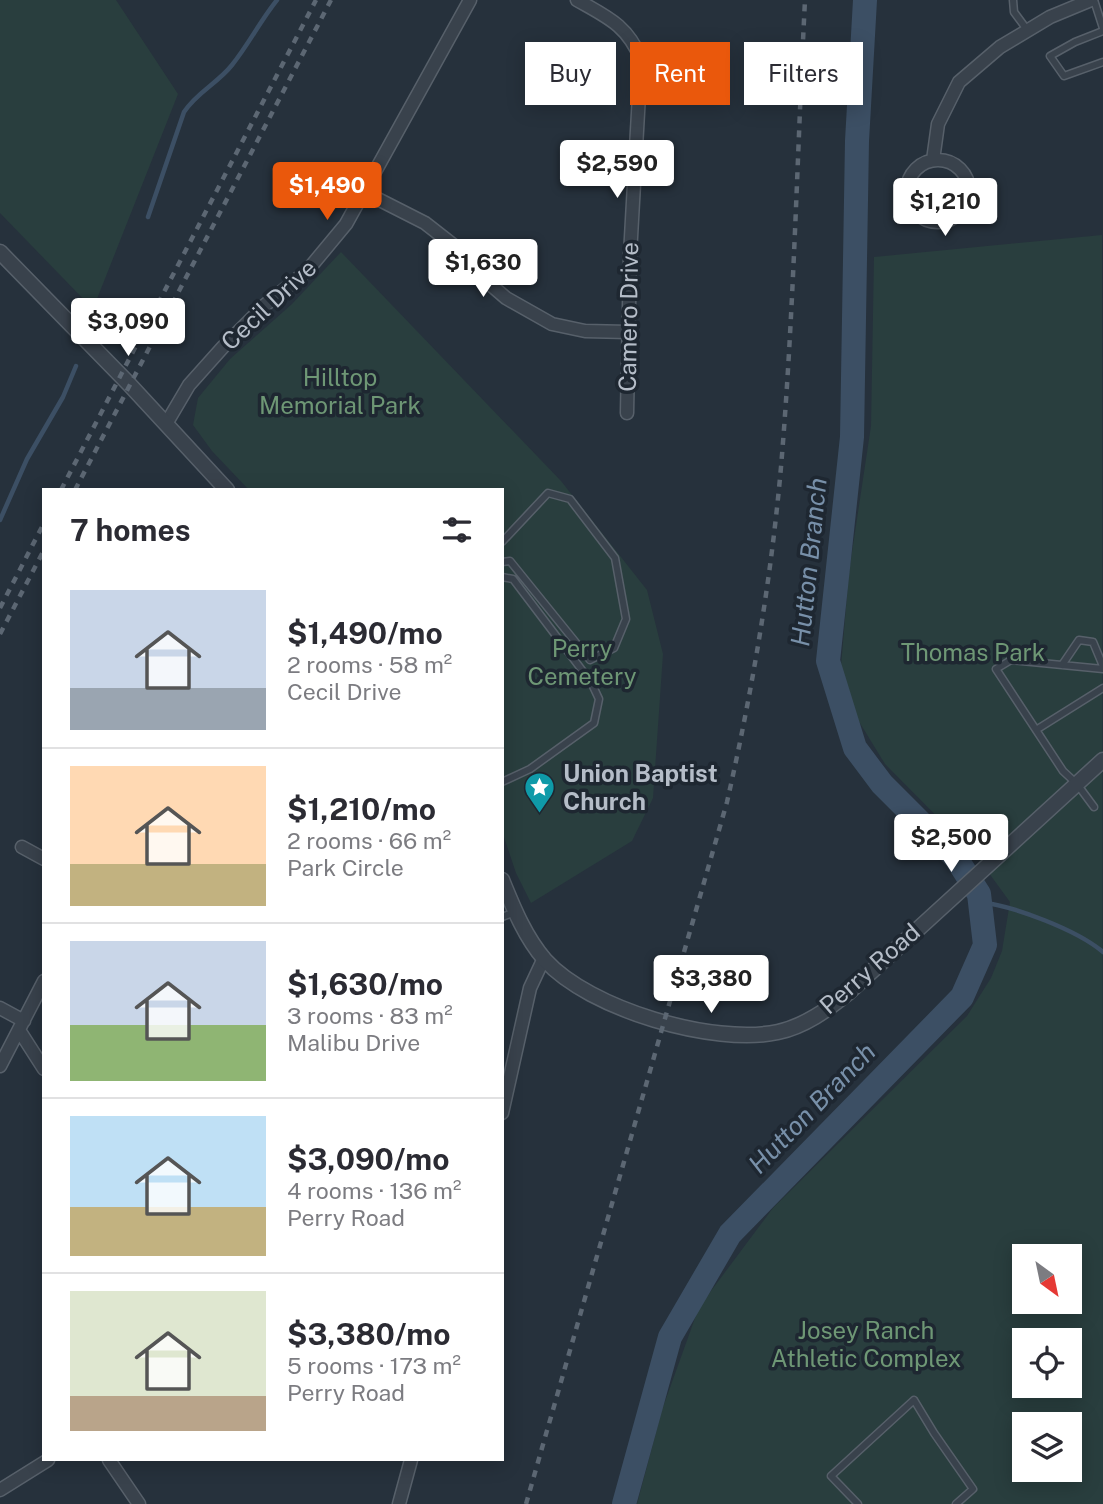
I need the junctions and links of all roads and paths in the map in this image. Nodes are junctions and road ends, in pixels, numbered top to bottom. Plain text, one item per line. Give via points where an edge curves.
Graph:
1 (470, 0) edge
2 (577, 0) edge
3 (1013, 0) edge
4 (1093, 0) edge
5 (1103, 29) edge
6 (1028, 31) junction
7 (1103, 62) edge
8 (933, 160) junction
9 (364, 192) junction
10 (0, 252) edge
11 (628, 332) junction
12 (627, 413) dead end
13 (166, 424) junction
14 (225, 488) edge
15 (504, 540) edge
16 (504, 562) edge
17 (504, 577) edge
18 (1062, 665) junction
19 (1103, 667) edge
20 (1103, 688) edge
21 (1036, 730) junction
22 (1103, 760) edge
23 (504, 781) edge
24 (1077, 784) junction
25 (1094, 807) dead end
26 (22, 848) dead end
27 (42, 858) edge
28 (504, 890) edge
29 (509, 915) edge
30 (544, 958) junction
31 (42, 985) edge
32 (0, 1008) edge
33 (21, 1025) junction
34 (42, 1065) edge
35 (0, 1066) edge
36 (504, 1101) edge
37 (46, 1461) edge
38 (110, 1461) edge
39 (411, 1461) edge
40 (0, 1490) edge
41 (139, 1504) edge
42 (399, 1504) edge
43 (859, 1504) edge
44 (956, 1504) edge

1 - 9 street, Cecil Drive
2 - 11 street, Camero Drive via 617,22 633,40 641,59
3 - 6 lane via 1014,12
4 - 5 lane
4 - 6 street
5 - 7 lane via 1049,56 1064,76
6 - 8 street via 1000,47 959,82 938,124
8 - 8 street via 913,172 907,196 919,216 943,222 963,209 969,186 957,165
9 - 11 street via 425,223 471,259 506,298 552,324 585,331
9 - 13 street, Cecil Drive via 329,247 223,347 189,385
10 - 13 street
11 - 12 street, Camero Drive
13 - 14 street
15 - 16 lane via 548,494 570,499 615,558 626,618 614,648 590,660 510,561
17 - 23 lane via 513,579 592,682 599,699 594,723 530,769
18 - 19 lane
18 - 19 lane via 1079,640 1093,642
18 - 21 lane via 1012,660 996,669
20 - 21 lane
21 - 24 lane
22 - 24 street, Perry Road
24 - 25 lane
24 - 30 street, Perry Road via 827,1010 779,1032 721,1035 613,1005 569,982
26 - 27 street
28 - 29 street, Perry Road
29 - 30 street, Perry Road
30 - 36 street via 530,988
31 - 33 street
32 - 33 street
33 - 34 street
33 - 35 street
37 - 40 street
38 - 41 street
39 - 42 street
43 - 44 lane via 831,1476 914,1400 973,1489

